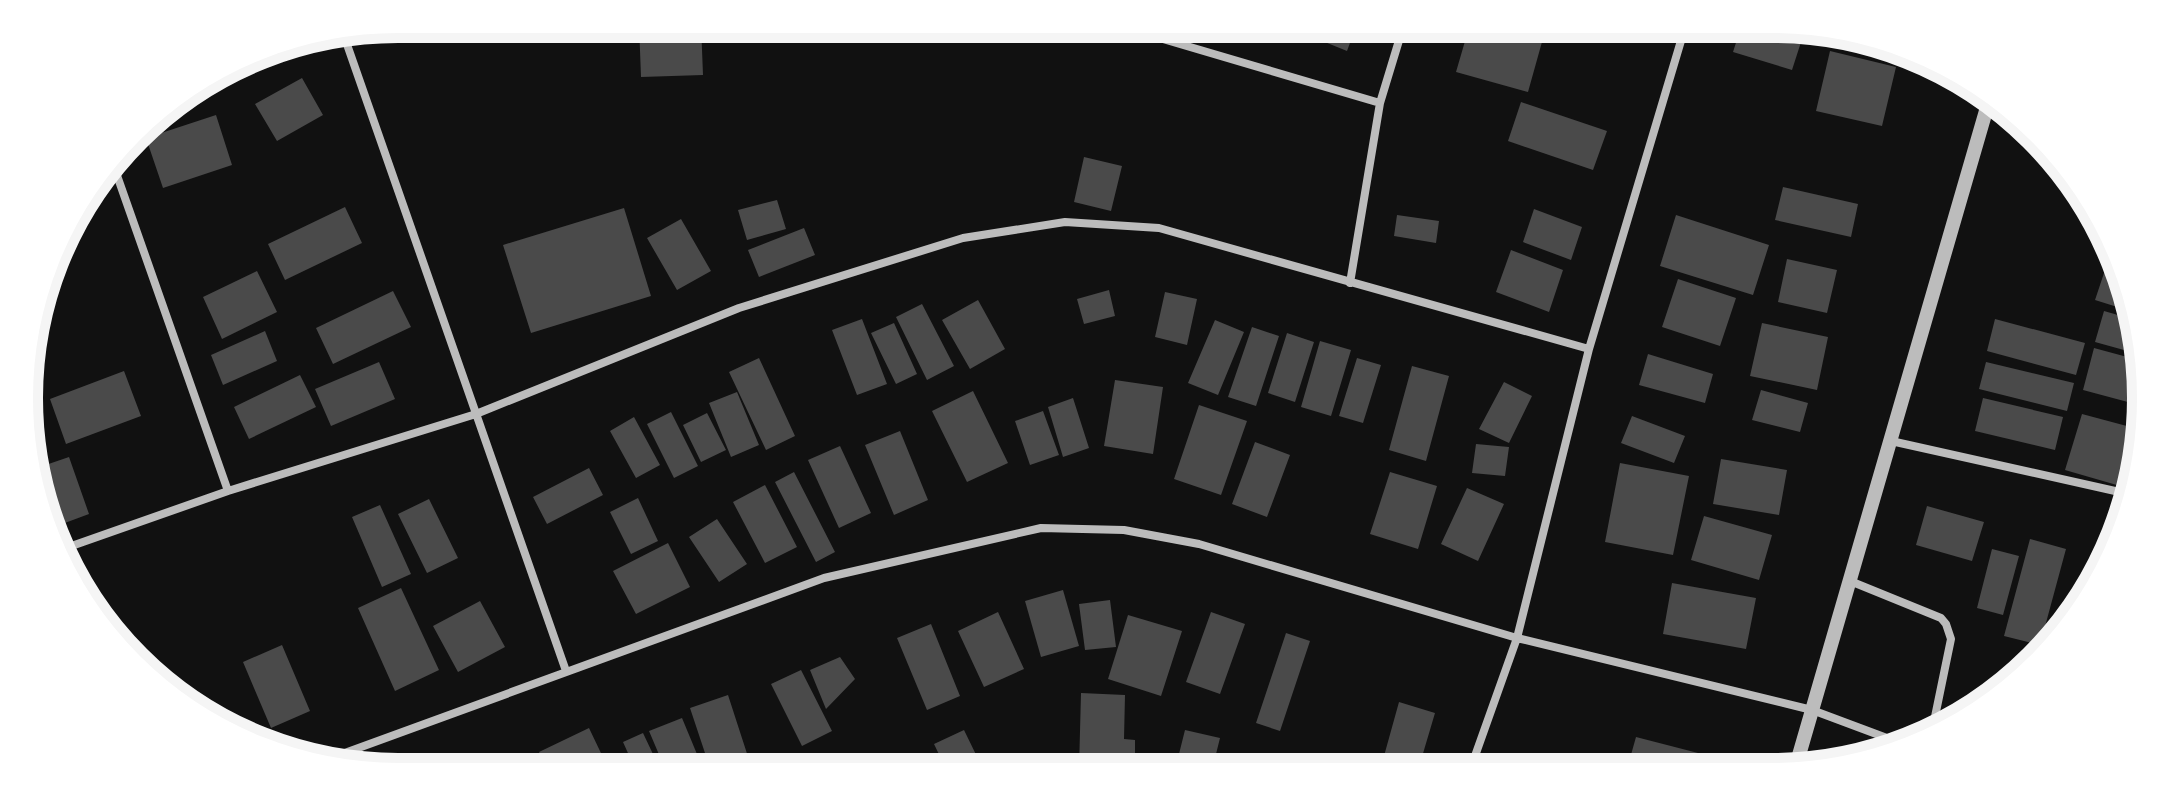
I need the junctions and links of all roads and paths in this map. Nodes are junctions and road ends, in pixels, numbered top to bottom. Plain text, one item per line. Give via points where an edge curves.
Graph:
1 (1159, 38) edge
2 (1400, 38) edge
3 (1682, 38) edge
4 (346, 42) edge
5 (1380, 103) junction
6 (1987, 109) edge
7 (116, 174) edge
8 (1350, 283) junction
9 (1589, 349) junction
10 (476, 414) junction
11 (1891, 441) junction
12 (228, 491) junction
13 (2120, 492) edge
14 (70, 547) edge
15 (1850, 581) junction
16 (1517, 638) junction
17 (566, 671) junction
18 (1812, 710) junction
19 (1934, 719) edge
20 (1889, 739) edge
21 (343, 754) edge
22 (1799, 757) edge
23 (1474, 758) edge

1 - 5 street
2 - 5 street
3 - 9 street
4 - 10 street
5 - 8 street
6 - 11 street
7 - 12 street
8 - 9 street
8 - 10 street via 1159,228 1065,222 963,238 739,308
9 - 16 street
10 - 12 street
10 - 17 street
11 - 13 street
11 - 15 street
12 - 14 street
15 - 18 street
15 - 19 street via 1946,624 1951,639
16 - 17 street via 1199,544 1124,530 1041,528 824,578
16 - 18 street
16 - 23 street
17 - 21 street
18 - 20 street
18 - 22 street

